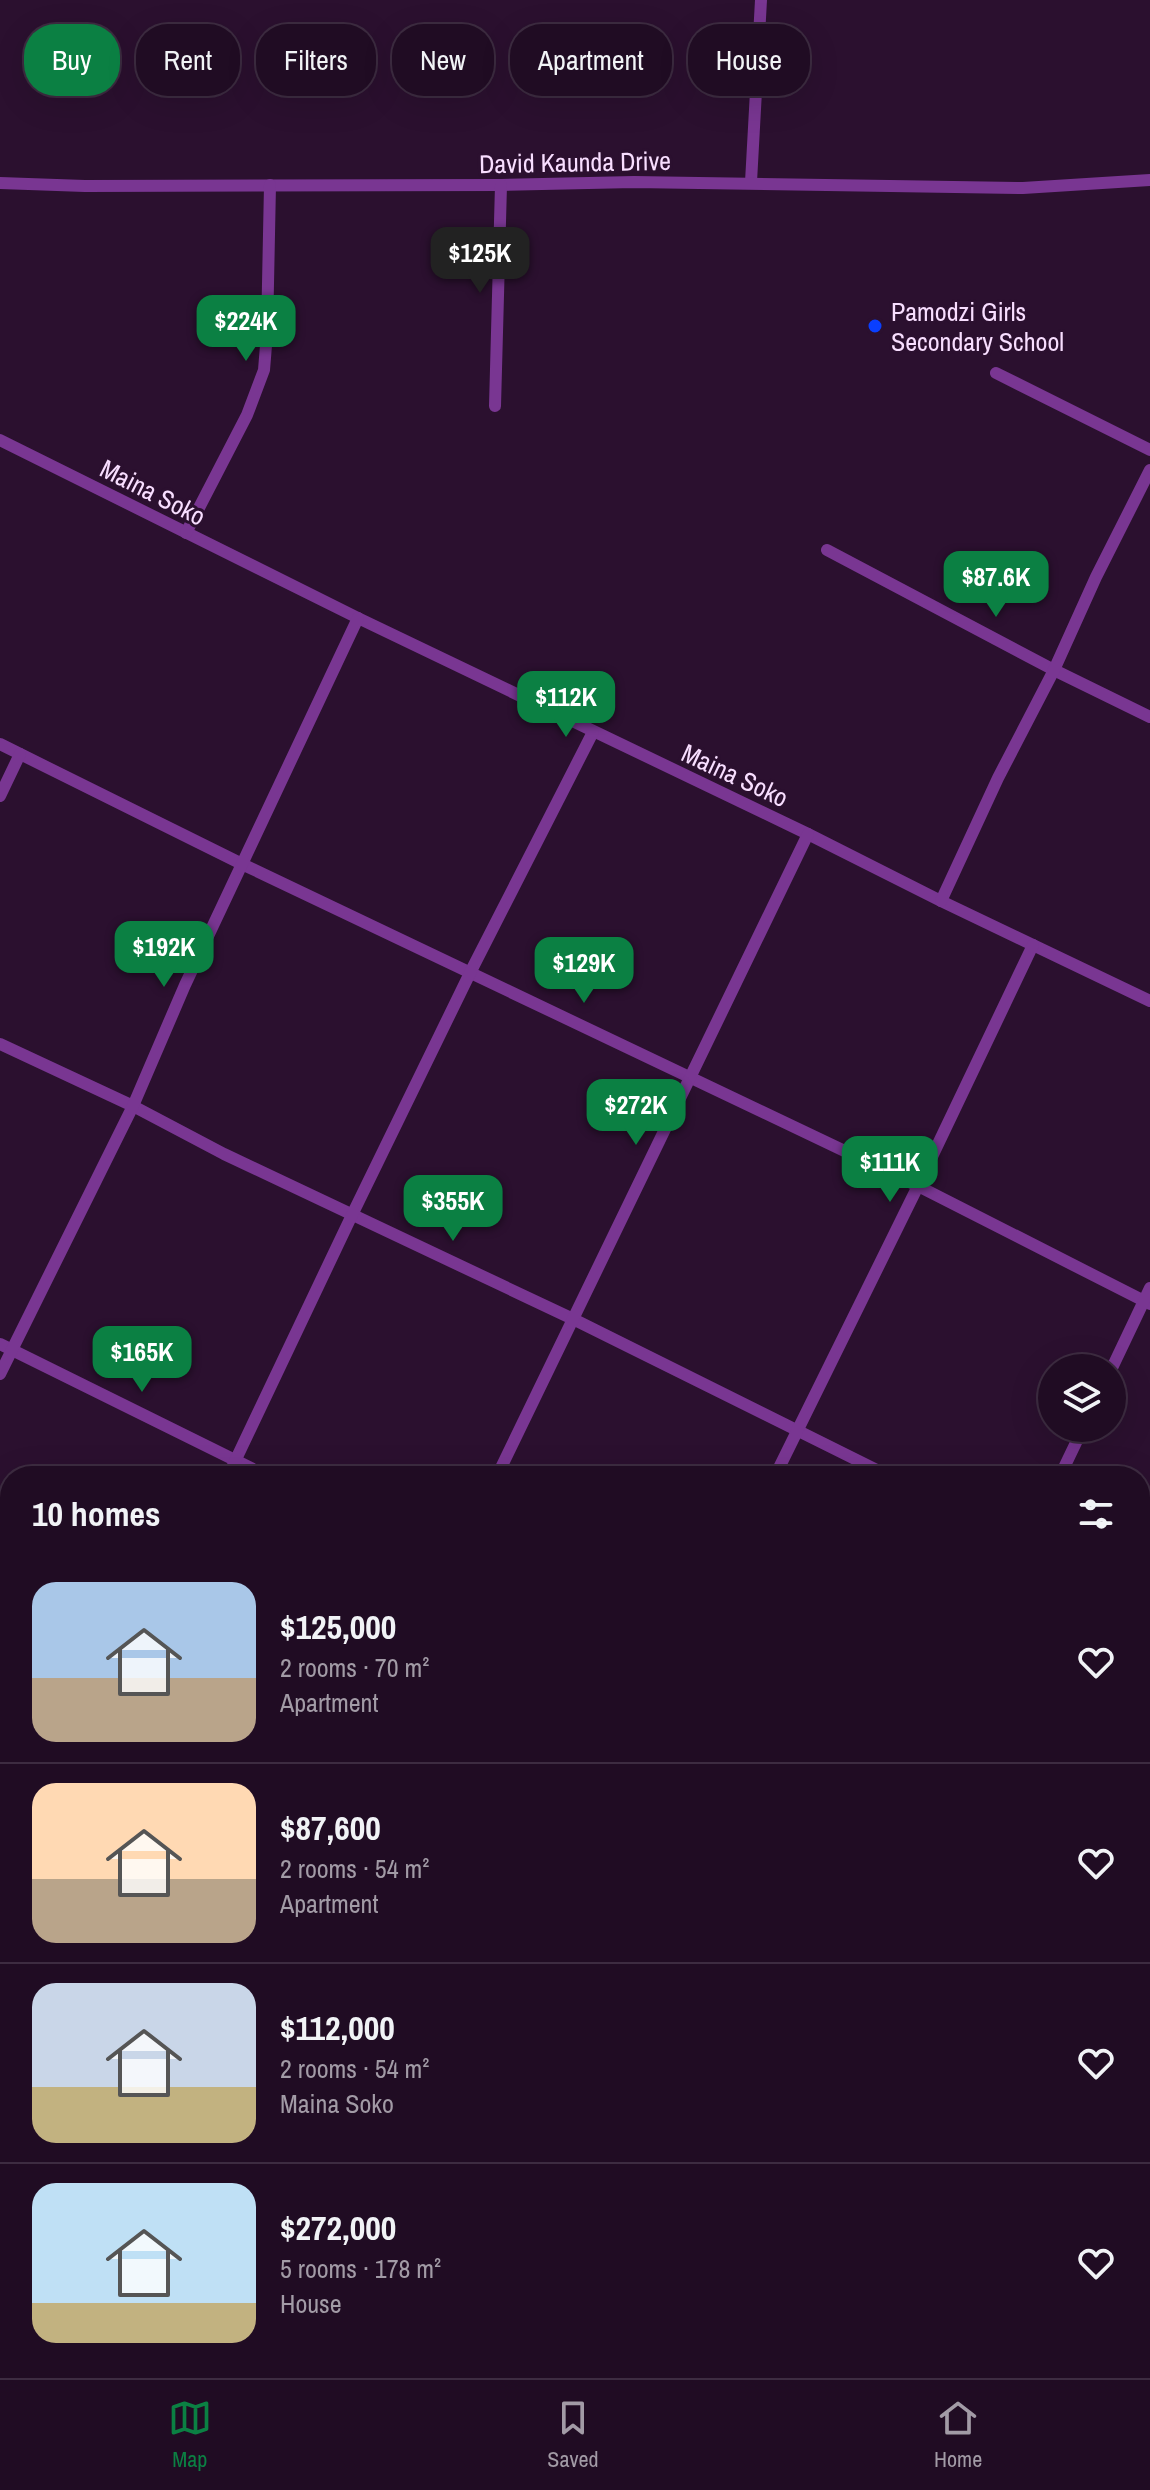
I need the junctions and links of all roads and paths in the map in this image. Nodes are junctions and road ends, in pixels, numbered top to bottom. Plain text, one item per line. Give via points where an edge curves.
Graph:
1 (761, 0) edge
2 (1150, 180) edge
3 (751, 182) junction
4 (0, 183) edge
5 (270, 185) junction
6 (501, 185) junction
7 (996, 373) dead end
8 (495, 406) dead end
9 (0, 440) edge
10 (1150, 450) edge
11 (1150, 470) edge
12 (186, 533) junction
13 (827, 550) dead end
14 (358, 618) junction
15 (1054, 670) junction
16 (1150, 717) edge
17 (593, 732) junction
18 (0, 744) edge
19 (20, 754) junction
20 (0, 796) edge
21 (808, 834) junction
22 (244, 865) junction
23 (941, 901) junction
24 (1033, 945) junction
25 (471, 971) junction
26 (1150, 1001) edge
27 (0, 1044) edge
28 (691, 1076) junction
29 (133, 1106) junction
30 (918, 1186) junction
31 (352, 1215) junction
32 (1150, 1288) edge
33 (1147, 1302) edge
34 (573, 1319) junction
35 (6, 1347) edge
36 (1119, 1354) edge
37 (0, 1374) edge
38 (797, 1432) junction
39 (1076, 1442) edge
40 (236, 1460) junction
41 (233, 1466) edge
42 (248, 1466) edge
43 (502, 1466) edge
44 (780, 1466) edge
45 (868, 1466) edge
46 (1065, 1466) edge

1 - 3 street
2 - 3 street, David Kaunda Drive via 1023,188
3 - 6 street, David Kaunda Drive
4 - 5 street, David Kaunda Drive
5 - 6 street, David Kaunda Drive
5 - 12 street via 264,370 247,415
6 - 8 street
7 - 10 street
9 - 12 street, Maina Soko
11 - 15 street
12 - 14 street, Maina Soko
13 - 15 street
14 - 17 street, Maina Soko
14 - 22 street
15 - 16 street
15 - 23 street
17 - 21 street, Maina Soko
17 - 25 street
18 - 19 street
19 - 20 street
19 - 22 street
21 - 23 street, Maina Soko
21 - 28 street
22 - 25 street
22 - 29 street
23 - 24 street, Maina Soko
24 - 26 street, Maina Soko
24 - 30 street
25 - 28 street
25 - 31 street
27 - 29 street
28 - 30 street
28 - 34 street
29 - 31 street
29 - 35 street
30 - 33 street
30 - 38 street
31 - 34 street
31 - 40 street
32 - 33 street
33 - 36 street
34 - 38 street
34 - 43 street
35 - 37 street
35 - 40 street
38 - 44 street
38 - 45 street
39 - 46 street
40 - 41 street
40 - 42 street

